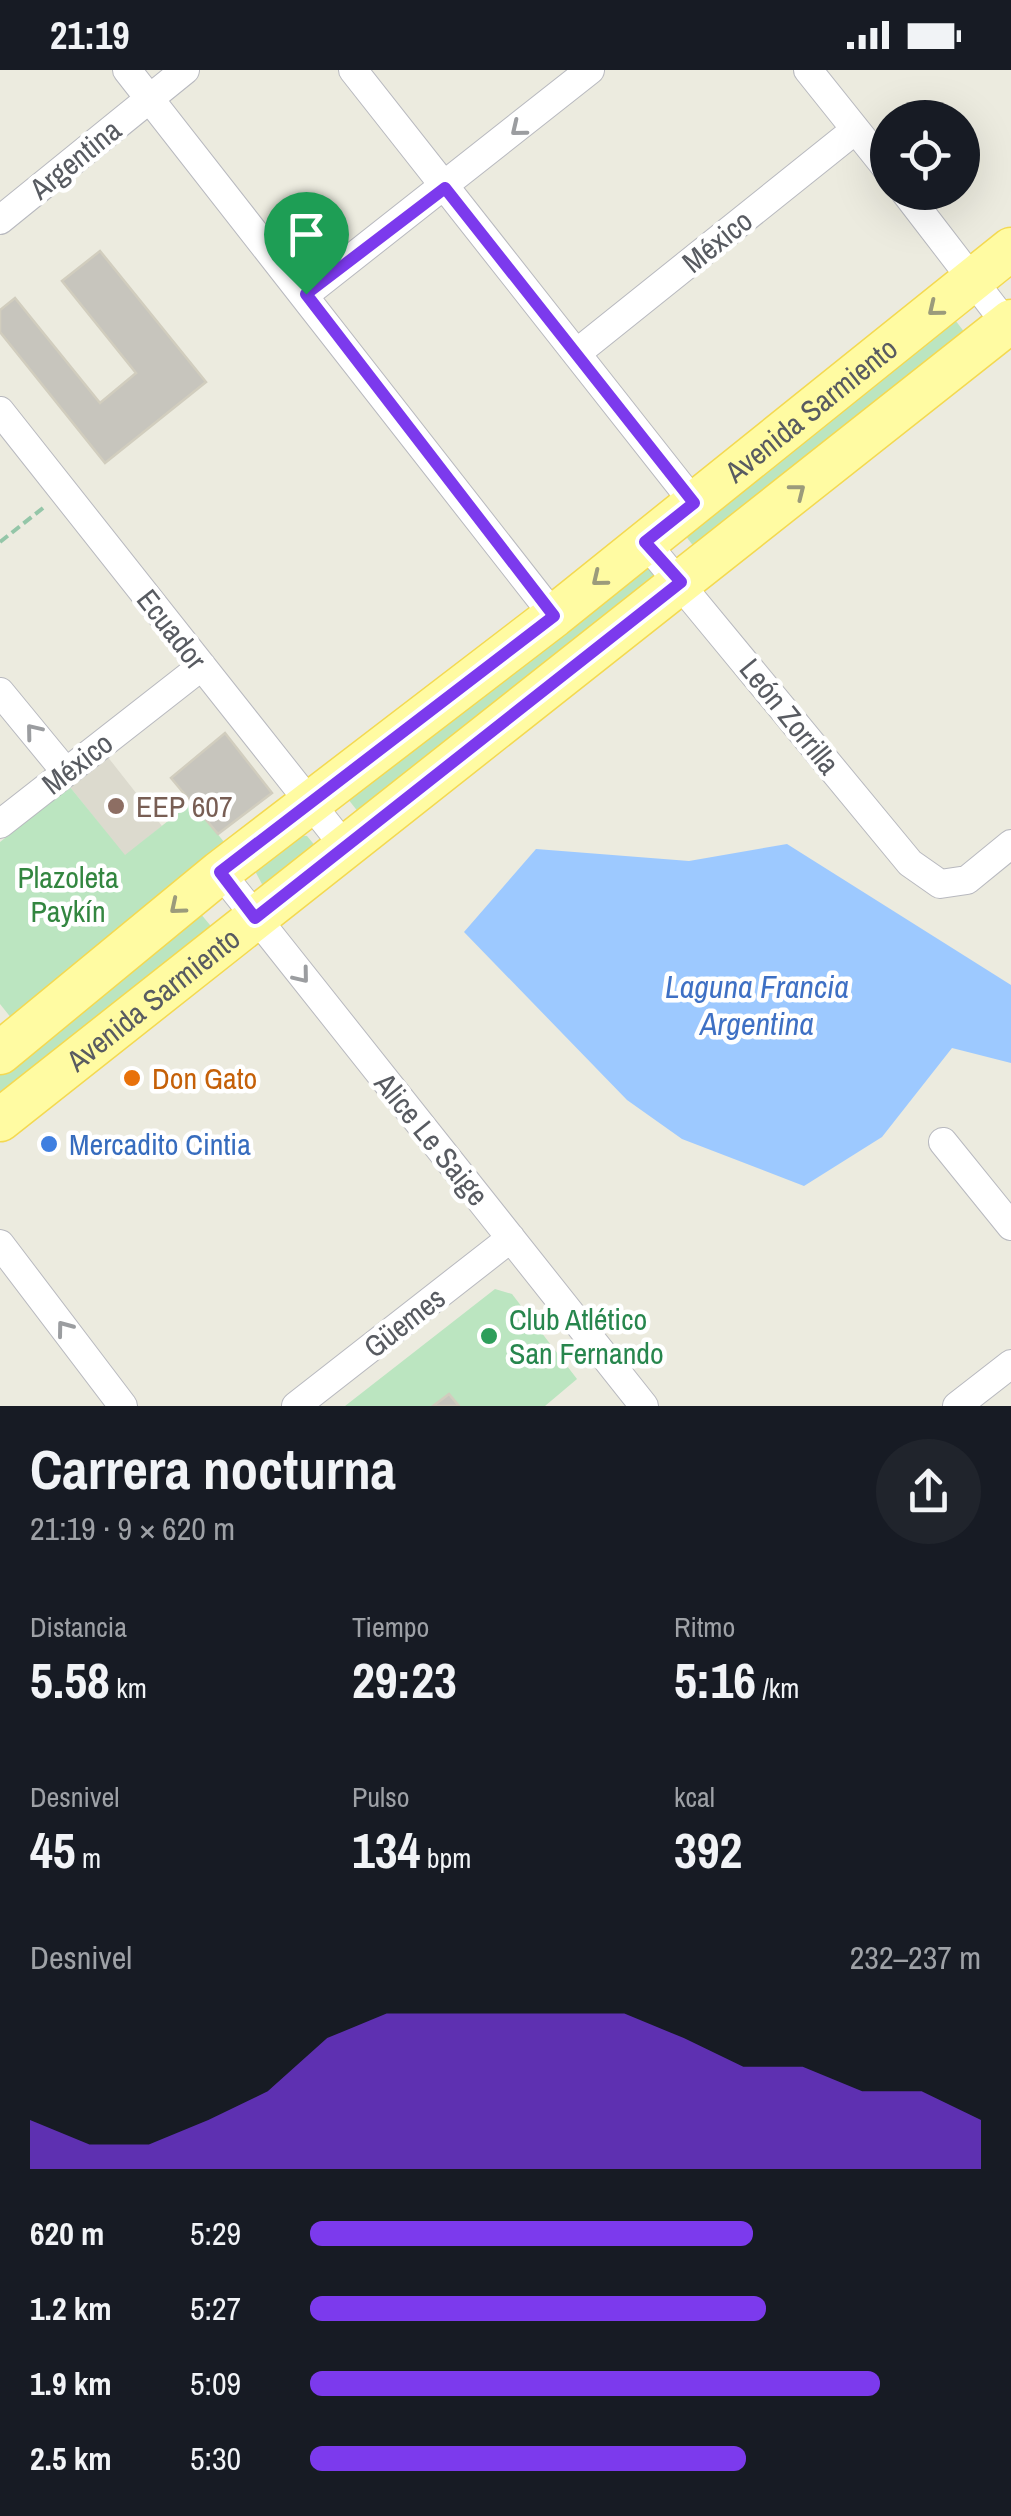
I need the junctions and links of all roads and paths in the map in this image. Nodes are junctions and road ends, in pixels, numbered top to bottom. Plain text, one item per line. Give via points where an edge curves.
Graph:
1 (127, 70) edge
2 (185, 70) edge
3 (353, 70) edge
4 (590, 70) edge
5 (808, 70) edge
6 (150, 99) junction
7 (855, 130) junction
8 (870, 148) edge
9 (445, 188) junction
10 (4, 208) edge
11 (919, 210) edge
12 (1011, 248) edge
13 (974, 278) junction
14 (306, 294) junction
15 (1010, 325) edge
16 (578, 352) junction
17 (0, 412) edge
18 (63, 492) junction
19 (694, 503) junction
20 (0, 542) edge
21 (645, 542) junction
22 (681, 582) junction
23 (554, 616) junction
24 (202, 666) junction
25 (0, 692) edge
26 (65, 771) junction
27 (309, 802) junction
28 (0, 824) edge
29 (1011, 844) edge
30 (345, 847) junction
31 (220, 872) junction
32 (255, 918) junction
33 (0, 1054) edge
34 (0, 1120) edge
35 (943, 1142) dead end
36 (1011, 1226) edge
37 (511, 1238) junction
38 (0, 1244) edge
39 (1011, 1364) edge
40 (123, 1406) edge
41 (296, 1406) edge
42 (644, 1406) edge
43 (958, 1406) edge

1 - 6 street
2 - 6 street, Argentina
3 - 9 street
4 -> 9 street
5 - 7 street
6 - 10 street, Argentina
6 - 14 street
7 - 8 street
7 - 16 street, México
9 - 14 street
9 - 16 street
11 - 13 street
12 - 13 main road, Avenida Sarmiento
13 - 15 street
13 -> 19 main road, Avenida Sarmiento
14 - 23 street
22 -> 15 main road, Avenida Sarmiento
16 - 19 street
17 - 18 street, Ecuador
18 - 20 path
18 - 24 street, Ecuador
19 - 21 main road, Avenida Sarmiento
21 - 22 street, León Zorrilla
21 -> 23 main road, Avenida Sarmiento
22 - 29 street, León Zorrilla via 910,862 940,884 966,880
22 - 30 main road, Avenida Sarmiento
23 - 27 main road, Avenida Sarmiento
24 - 26 street, México
24 - 27 street, Ecuador
26 -> 25 street
26 - 28 street, México
27 - 30 street, Ecuador
27 - 31 main road, Avenida Sarmiento
30 - 32 main road, Avenida Sarmiento
31 - 32 street, Alice Le Saige
31 -> 33 main road, Avenida Sarmiento
32 - 34 main road, Avenida Sarmiento
32 -> 37 street, Alice Le Saige
35 - 36 street
37 - 41 street, Güemes
37 - 42 street, Alice Le Saige
40 -> 38 street
39 - 43 street

